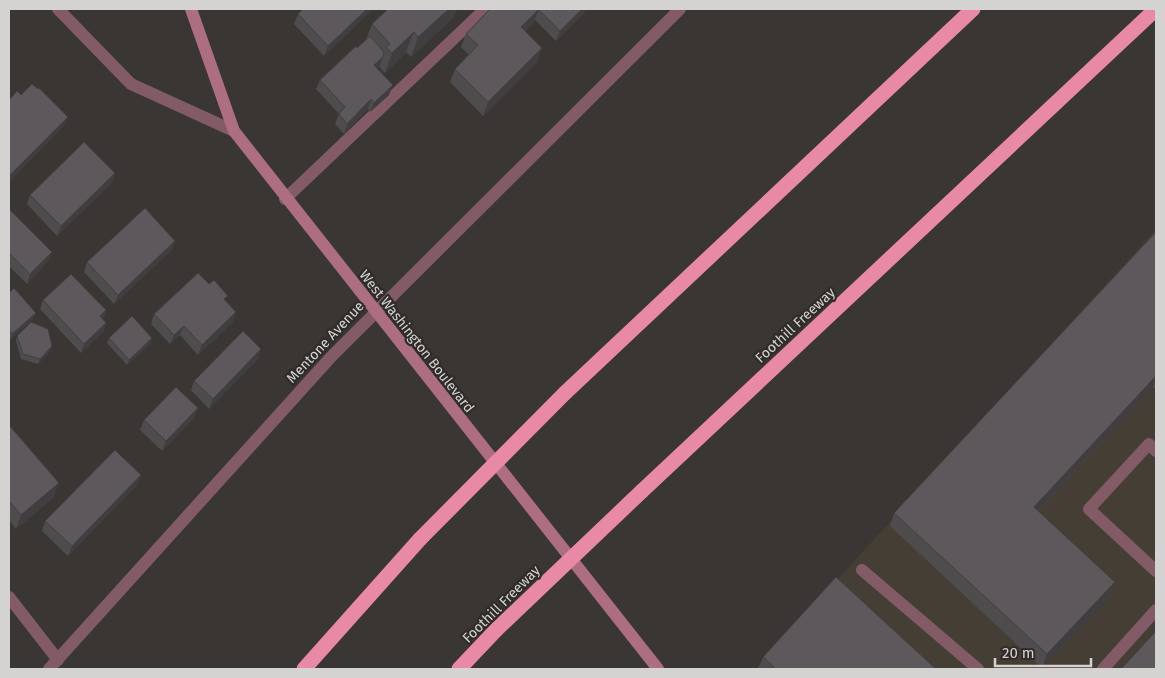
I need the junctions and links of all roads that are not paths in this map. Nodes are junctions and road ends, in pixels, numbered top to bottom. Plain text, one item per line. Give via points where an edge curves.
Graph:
1 (58, 9) edge
2 (191, 9) edge
3 (484, 9) edge
4 (680, 9) edge
5 (973, 9) edge
6 (1156, 9) edge
7 (234, 131) junction
8 (286, 199) junction
9 (374, 312) junction
10 (1156, 451) edge
11 (862, 570) dead end
12 (1156, 571) edge
13 (9, 597) edge
14 (1156, 610) edge
15 (54, 665) edge
16 (304, 669) edge
17 (459, 669) edge
18 (658, 669) edge
19 (978, 669) edge
20 (1103, 669) edge

1 - 7 street via 131,84
2 - 7 main road, West Washington Boulevard
3 - 8 street
4 - 9 street, Mentone Avenue
5 - 16 highway, bridge via 565,393 420,539
6 - 17 highway, Foothill Freeway, bridge via 642,491
7 - 8 main road, West Washington Boulevard
8 - 9 main road, West Washington Boulevard
9 - 15 street, Mentone Avenue via 330,356
9 - 18 main road, West Washington Boulevard
10 - 12 street via 1149,444 1089,508
11 - 19 street
13 - 15 street
14 - 20 street

